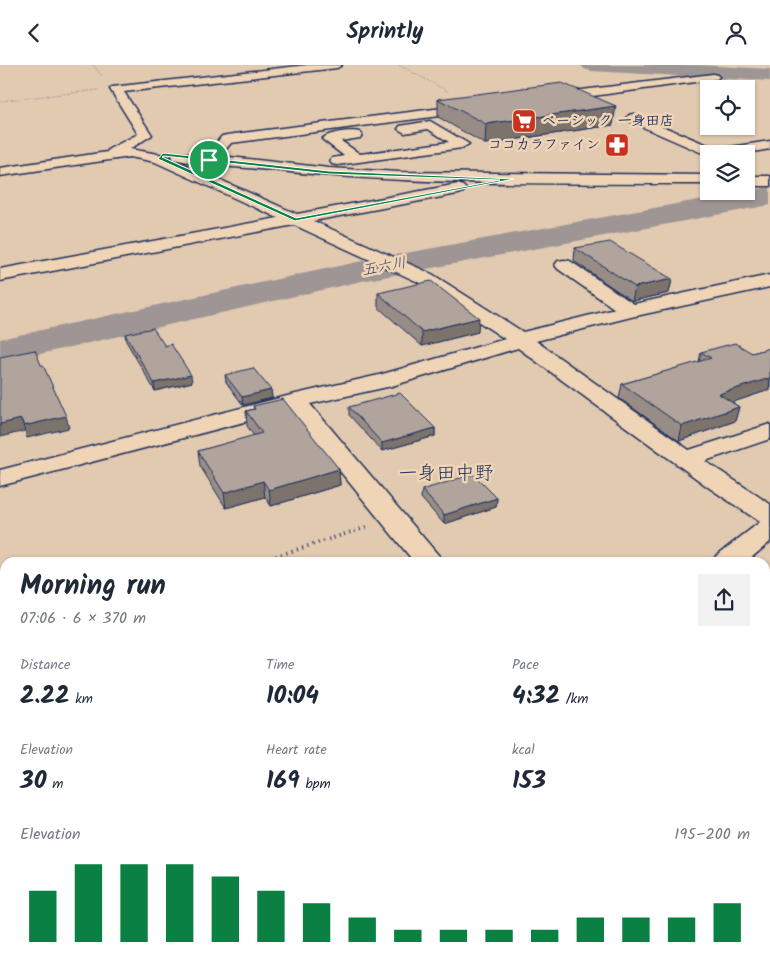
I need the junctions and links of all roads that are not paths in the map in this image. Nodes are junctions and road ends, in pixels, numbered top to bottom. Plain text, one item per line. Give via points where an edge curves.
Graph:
1 (337, 65) edge
2 (713, 77) dead end
3 (537, 100) edge
4 (484, 107) edge
5 (632, 118) dead end
6 (763, 146) edge
7 (700, 147) edge
8 (45, 151) dead end
9 (114, 152) junction
10 (770, 152) edge
11 (130, 153) junction
12 (161, 156) junction
13 (356, 158) junction
14 (209, 160) junction
15 (289, 168) junction
16 (0, 172) edge
17 (511, 179) junction
18 (700, 180) edge
19 (755, 180) edge
20 (770, 181) edge
21 (295, 219) junction
22 (564, 265) dead end
23 (0, 275) edge
24 (770, 281) edge
25 (631, 311) junction
26 (520, 341) junction
27 (295, 401) junction
28 (770, 431) edge
29 (686, 459) junction
30 (0, 478) edge
31 (770, 516) edge
32 (770, 528) edge
33 (426, 557) edge
34 (734, 557) edge

1 - 9 street via 116,89 145,135
2 - 3 street
4 - 14 street via 227,139
5 - 7 street
6 - 10 street
8 - 9 street
9 - 11 street
11 - 12 street
11 - 16 street
12 - 14 street
12 - 21 street
13 - 13 street via 433,148 462,144 430,125 329,139
13 - 15 street
14 - 15 street
15 - 17 street via 375,175
17 - 18 street
17 - 21 street
19 - 20 street
21 - 23 street
21 - 26 street via 425,279
22 - 25 street
24 - 25 street
25 - 26 street via 535,334
26 - 27 street via 384,381
26 - 29 street
27 - 30 street
27 - 33 street
28 - 29 street
29 - 31 street
32 - 34 street

